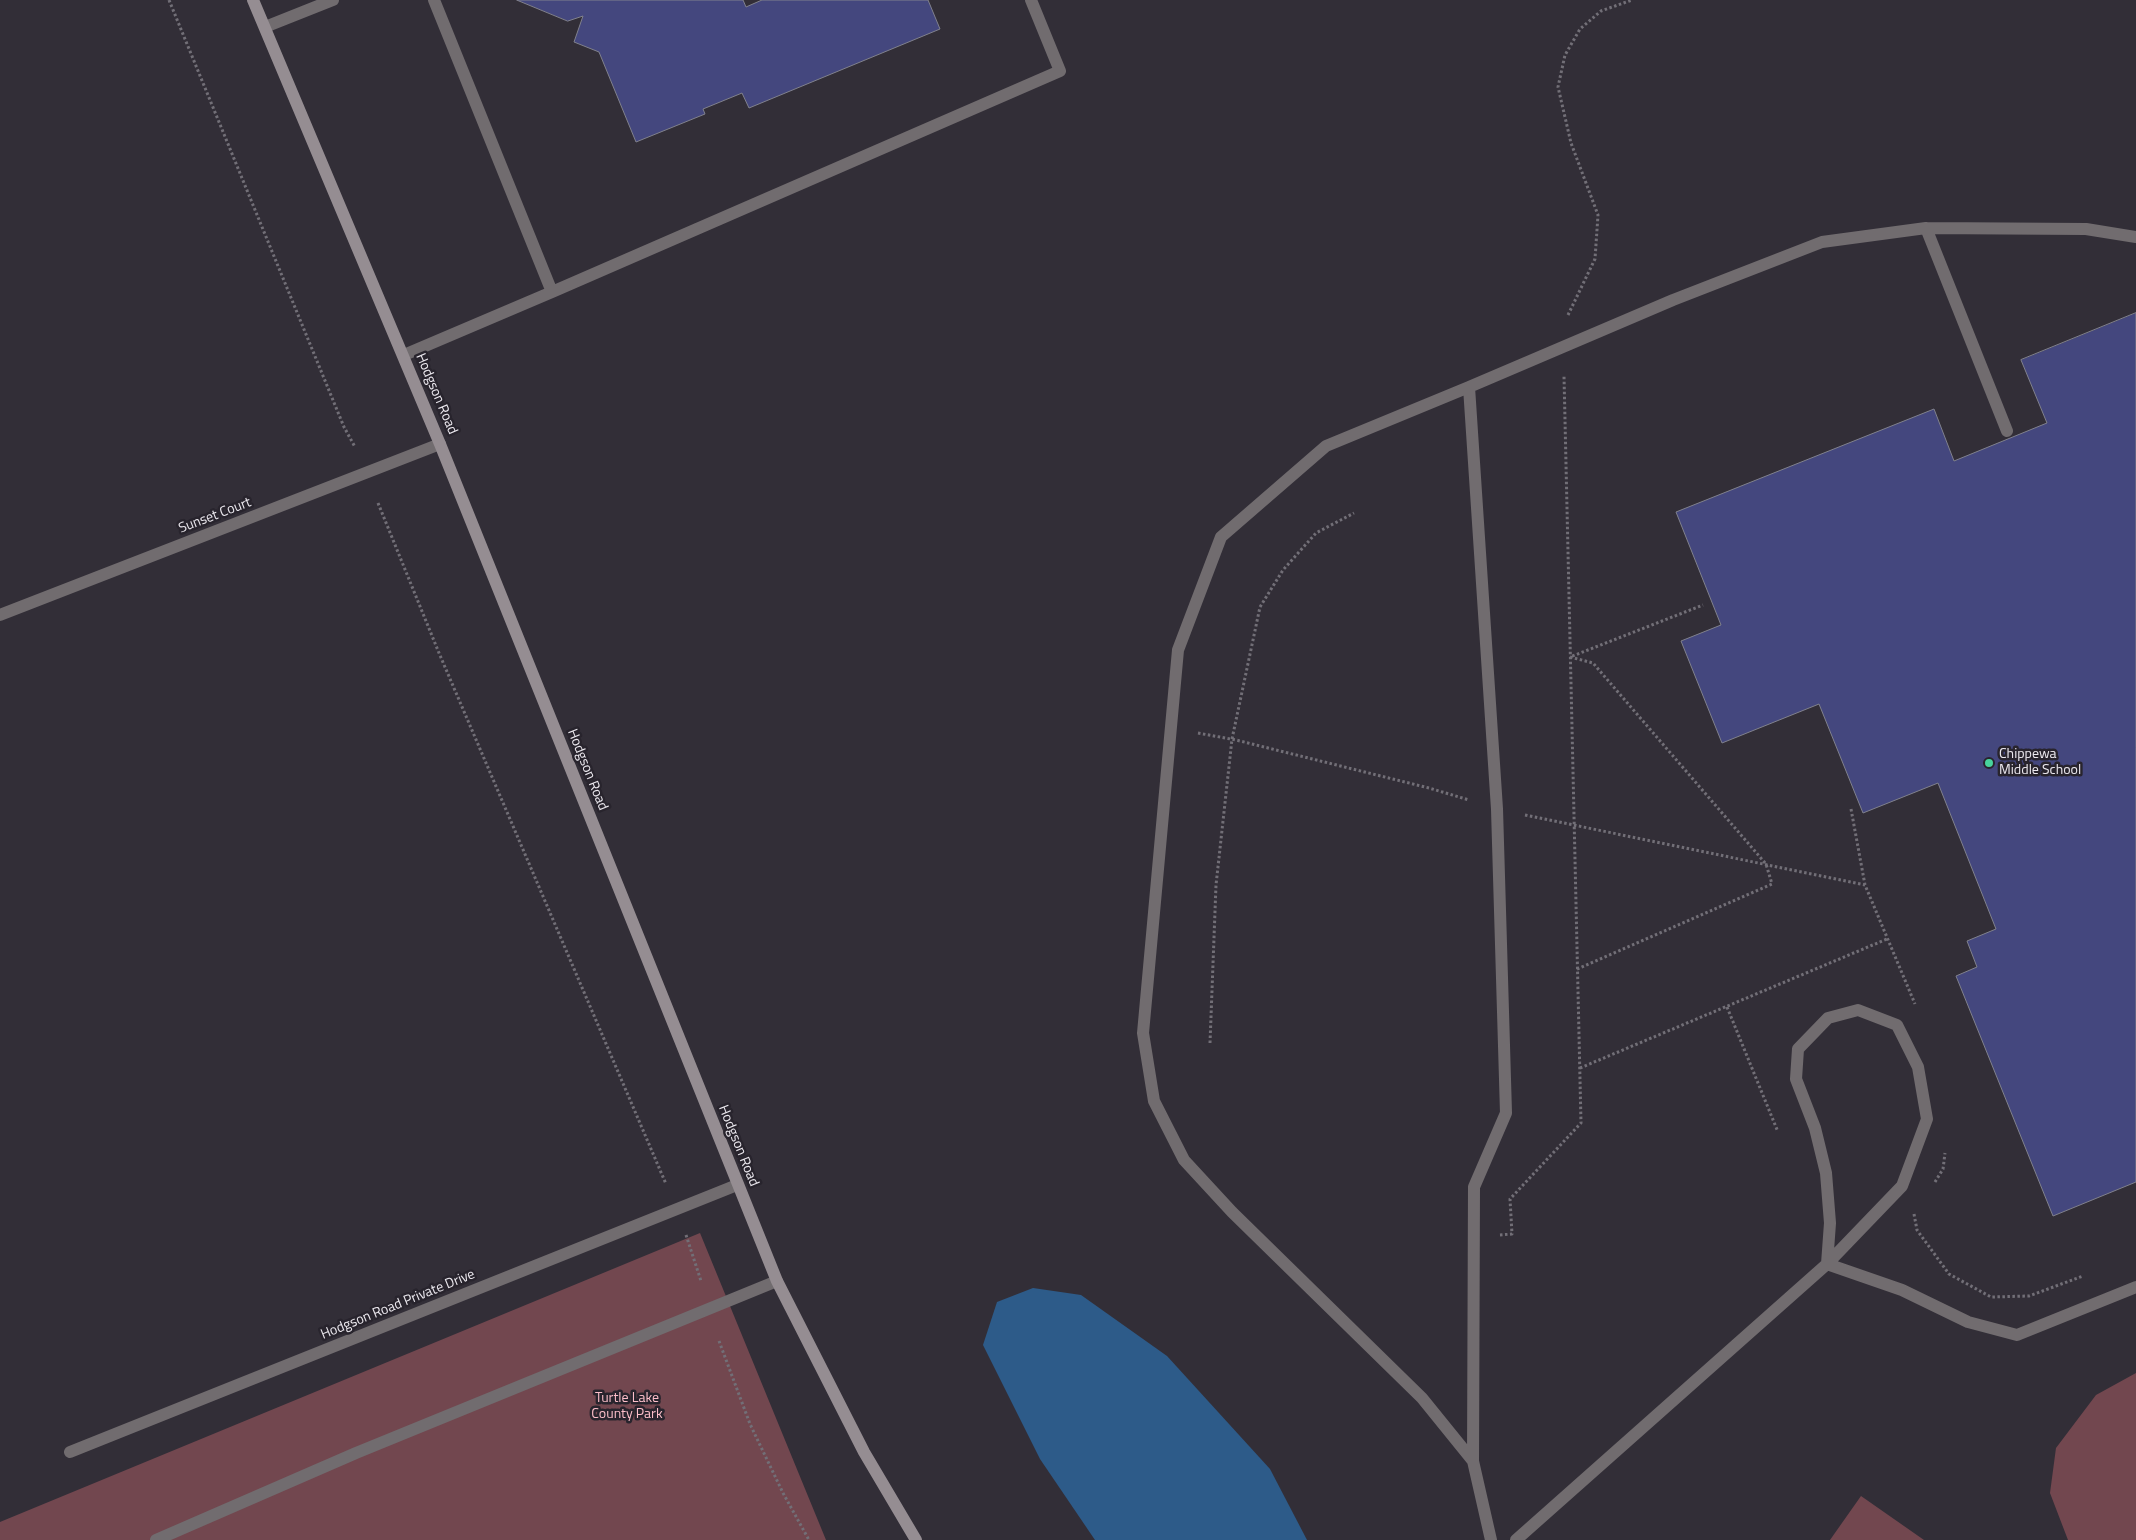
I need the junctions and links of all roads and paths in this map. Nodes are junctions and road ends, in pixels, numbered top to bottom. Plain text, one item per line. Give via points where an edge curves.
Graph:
1 (169, 0) edge
2 (253, 0) edge
3 (333, 0) edge
4 (434, 0) edge
5 (1031, 0) edge
6 (1632, 0) edge
7 (265, 27) junction
8 (1926, 228) junction
9 (2136, 237) edge
10 (552, 292) junction
11 (1563, 347) junction
12 (404, 355) junction
13 (1469, 387) junction
14 (2008, 431) dead end
15 (440, 444) junction
16 (355, 449) dead end
17 (378, 503) dead end
18 (1354, 513) dead end
19 (1703, 605) dead end
20 (0, 615) edge
21 (1570, 657) junction
22 (1887, 939) dead end
23 (1578, 969) junction
24 (1727, 1007) junction
25 (1210, 1043) dead end
26 (1580, 1068) junction
27 (1778, 1132) dead end
28 (737, 1185) junction
29 (668, 1188) dead end
30 (684, 1231) dead end
31 (1473, 1235) junction
32 (1827, 1264) junction
33 (701, 1281) dead end
34 (777, 1281) junction
35 (2136, 1287) edge
36 (719, 1340) dead end
37 (70, 1452) dead end
38 (1473, 1461) junction
39 (156, 1540) edge
40 (809, 1540) edge
41 (916, 1540) edge
42 (1490, 1540) edge
43 (1516, 1540) edge

1 - 16 path
2 - 7 main road, Hodgson Road
3 - 7 street
4 - 10 street
5 - 10 street via 1060,71
6 - 11 path via 1602,11 1580,29 1565,55 1558,87 1571,143 1598,215 1595,259 1569,313
7 - 12 main road, Hodgson Road
8 - 9 street via 2086,229
8 - 11 street via 1822,242
8 - 14 street
10 - 12 street
11 - 13 street
11 - 21 path
12 - 15 main road, Hodgson Road
13 - 31 street via 1497,809 1506,1113 1474,1187
13 - 38 street via 1326,446 1221,537 1178,650 1142,1033 1154,1101 1184,1160 1232,1212 1422,1398
15 - 20 street, Sunset Court
15 - 28 main road, Hodgson Road
17 - 29 path
18 - 25 path via 1316,533 1283,570 1260,607 1232,739 1216,885
19 - 21 path
21 - 23 path
21 - 23 path via 1593,663 1766,864 1772,884
22 - 24 path
23 - 26 path
24 - 26 path
24 - 27 path
26 - 31 path via 1581,1123 1510,1199 1512,1234
28 - 34 main road, Hodgson Road
28 - 37 street, Hodgson Road Private Drive
30 - 33 path
31 - 38 street
32 - 32 street via 1902,1186 1926,1119 1918,1067 1897,1024 1858,1010 1828,1018 1798,1049 1796,1079 1815,1128 1826,1173 1830,1223
32 - 35 street via 1902,1290 1968,1322 2017,1335
32 - 43 street
34 - 39 street via 365,1449
34 - 41 main road, Hodgson Road via 864,1452
36 - 40 path via 750,1424
38 - 42 street

